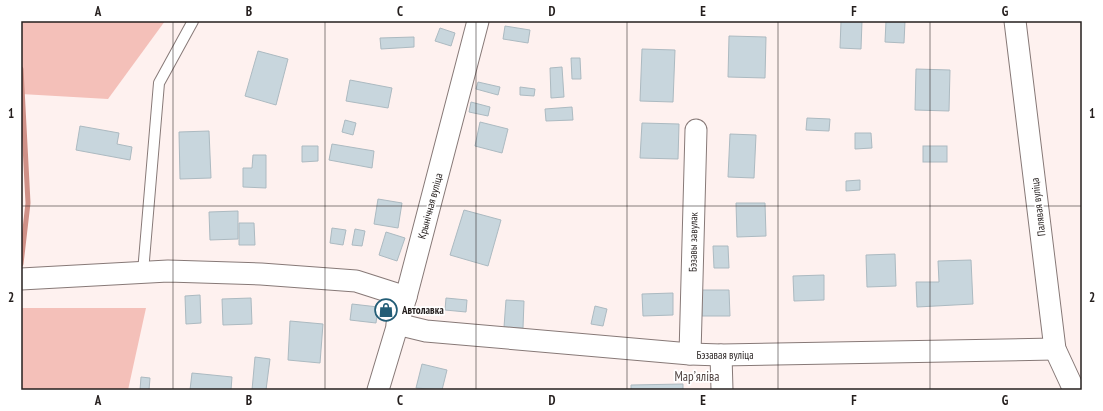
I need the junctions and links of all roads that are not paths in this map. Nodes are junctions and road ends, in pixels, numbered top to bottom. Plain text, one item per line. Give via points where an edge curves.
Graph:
1 (193, 21) edge
2 (478, 21) edge
3 (1016, 21) edge
4 (696, 130) dead end
5 (143, 272) junction
6 (21, 279) edge
7 (406, 297) junction
8 (397, 324) junction
9 (1055, 349) junction
10 (690, 354) junction
11 (721, 355) junction
12 (378, 390) edge
13 (722, 390) edge
14 (1074, 390) edge

1 - 5 lane via 159,83
2 - 7 street, Крынічная вуліца
3 - 9 street, Палявая вуліца
4 - 10 street, Бэзавы завулак
5 - 6 street
5 - 7 street via 261,274 356,281
7 - 8 street, Крынічная вуліца
8 - 10 street, Бэзавая вуліца via 426,331
8 - 12 street, Крынічная вуліца
9 - 11 street, Бэзавая вуліца
9 - 14 street, Палявая вуліца
10 - 11 street, Бэзавая вуліца
11 - 13 street

